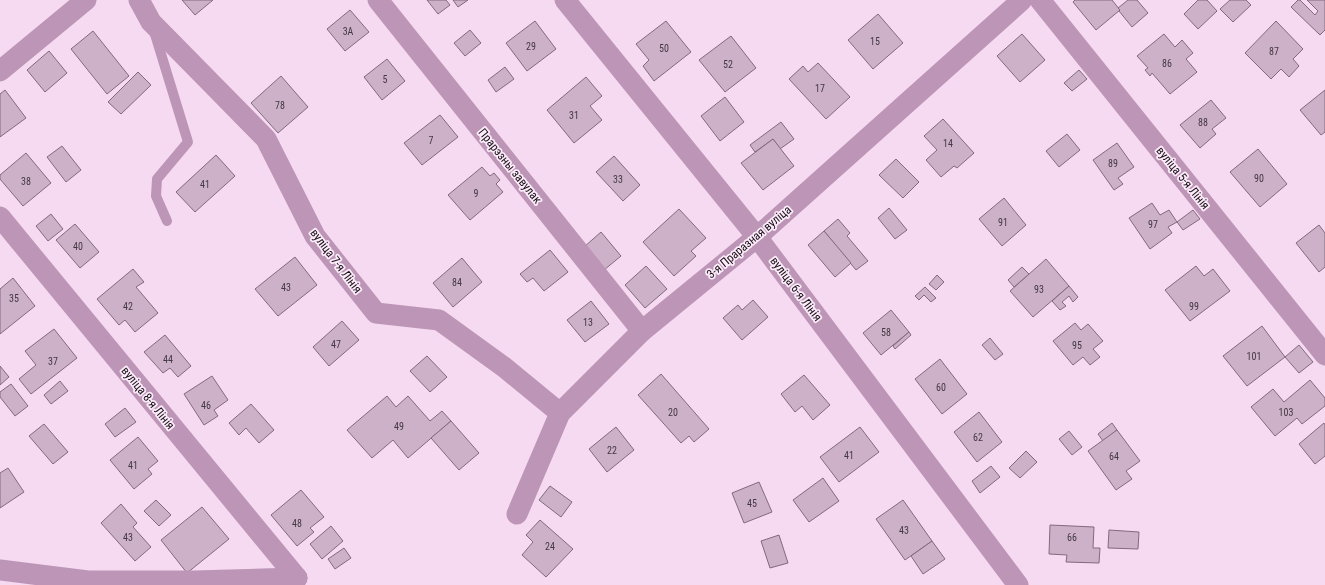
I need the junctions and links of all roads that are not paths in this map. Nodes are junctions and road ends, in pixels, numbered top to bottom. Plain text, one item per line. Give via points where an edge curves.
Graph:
1 (86, 0) edge
2 (139, 0) edge
3 (378, 0) edge
4 (565, 0) edge
5 (1022, 0) edge
6 (1040, 0) edge
7 (151, 22) junction
8 (0, 72) edge
9 (0, 217) edge
10 (166, 221) dead end
11 (757, 237) junction
12 (642, 331) junction
13 (1325, 355) edge
14 (560, 413) junction
15 (517, 514) dead end
16 (0, 570) edge
17 (1018, 585) edge

1 - 8 street
2 - 7 street, вуліца 7-я Лінія
3 - 12 street, Прарэзны завулак
4 - 11 street, вуліца 6-я Лінія
5 - 11 street, 3-я Праразная вуліца
6 - 13 street, вуліца 5-я Лінія
7 - 10 lane via 188,142 157,179 156,196
7 - 14 street, вуліца 7-я Лінія via 266,138 315,236 376,313 439,320 504,367
9 - 16 street, вуліца 8-я Лінія via 296,578 88,581
11 - 12 street, 3-я Праразная вуліца
11 - 17 street, вуліца 6-я Лінія
12 - 14 street, 3-я Праразная вуліца
14 - 15 street, 3-я Праразная вуліца

